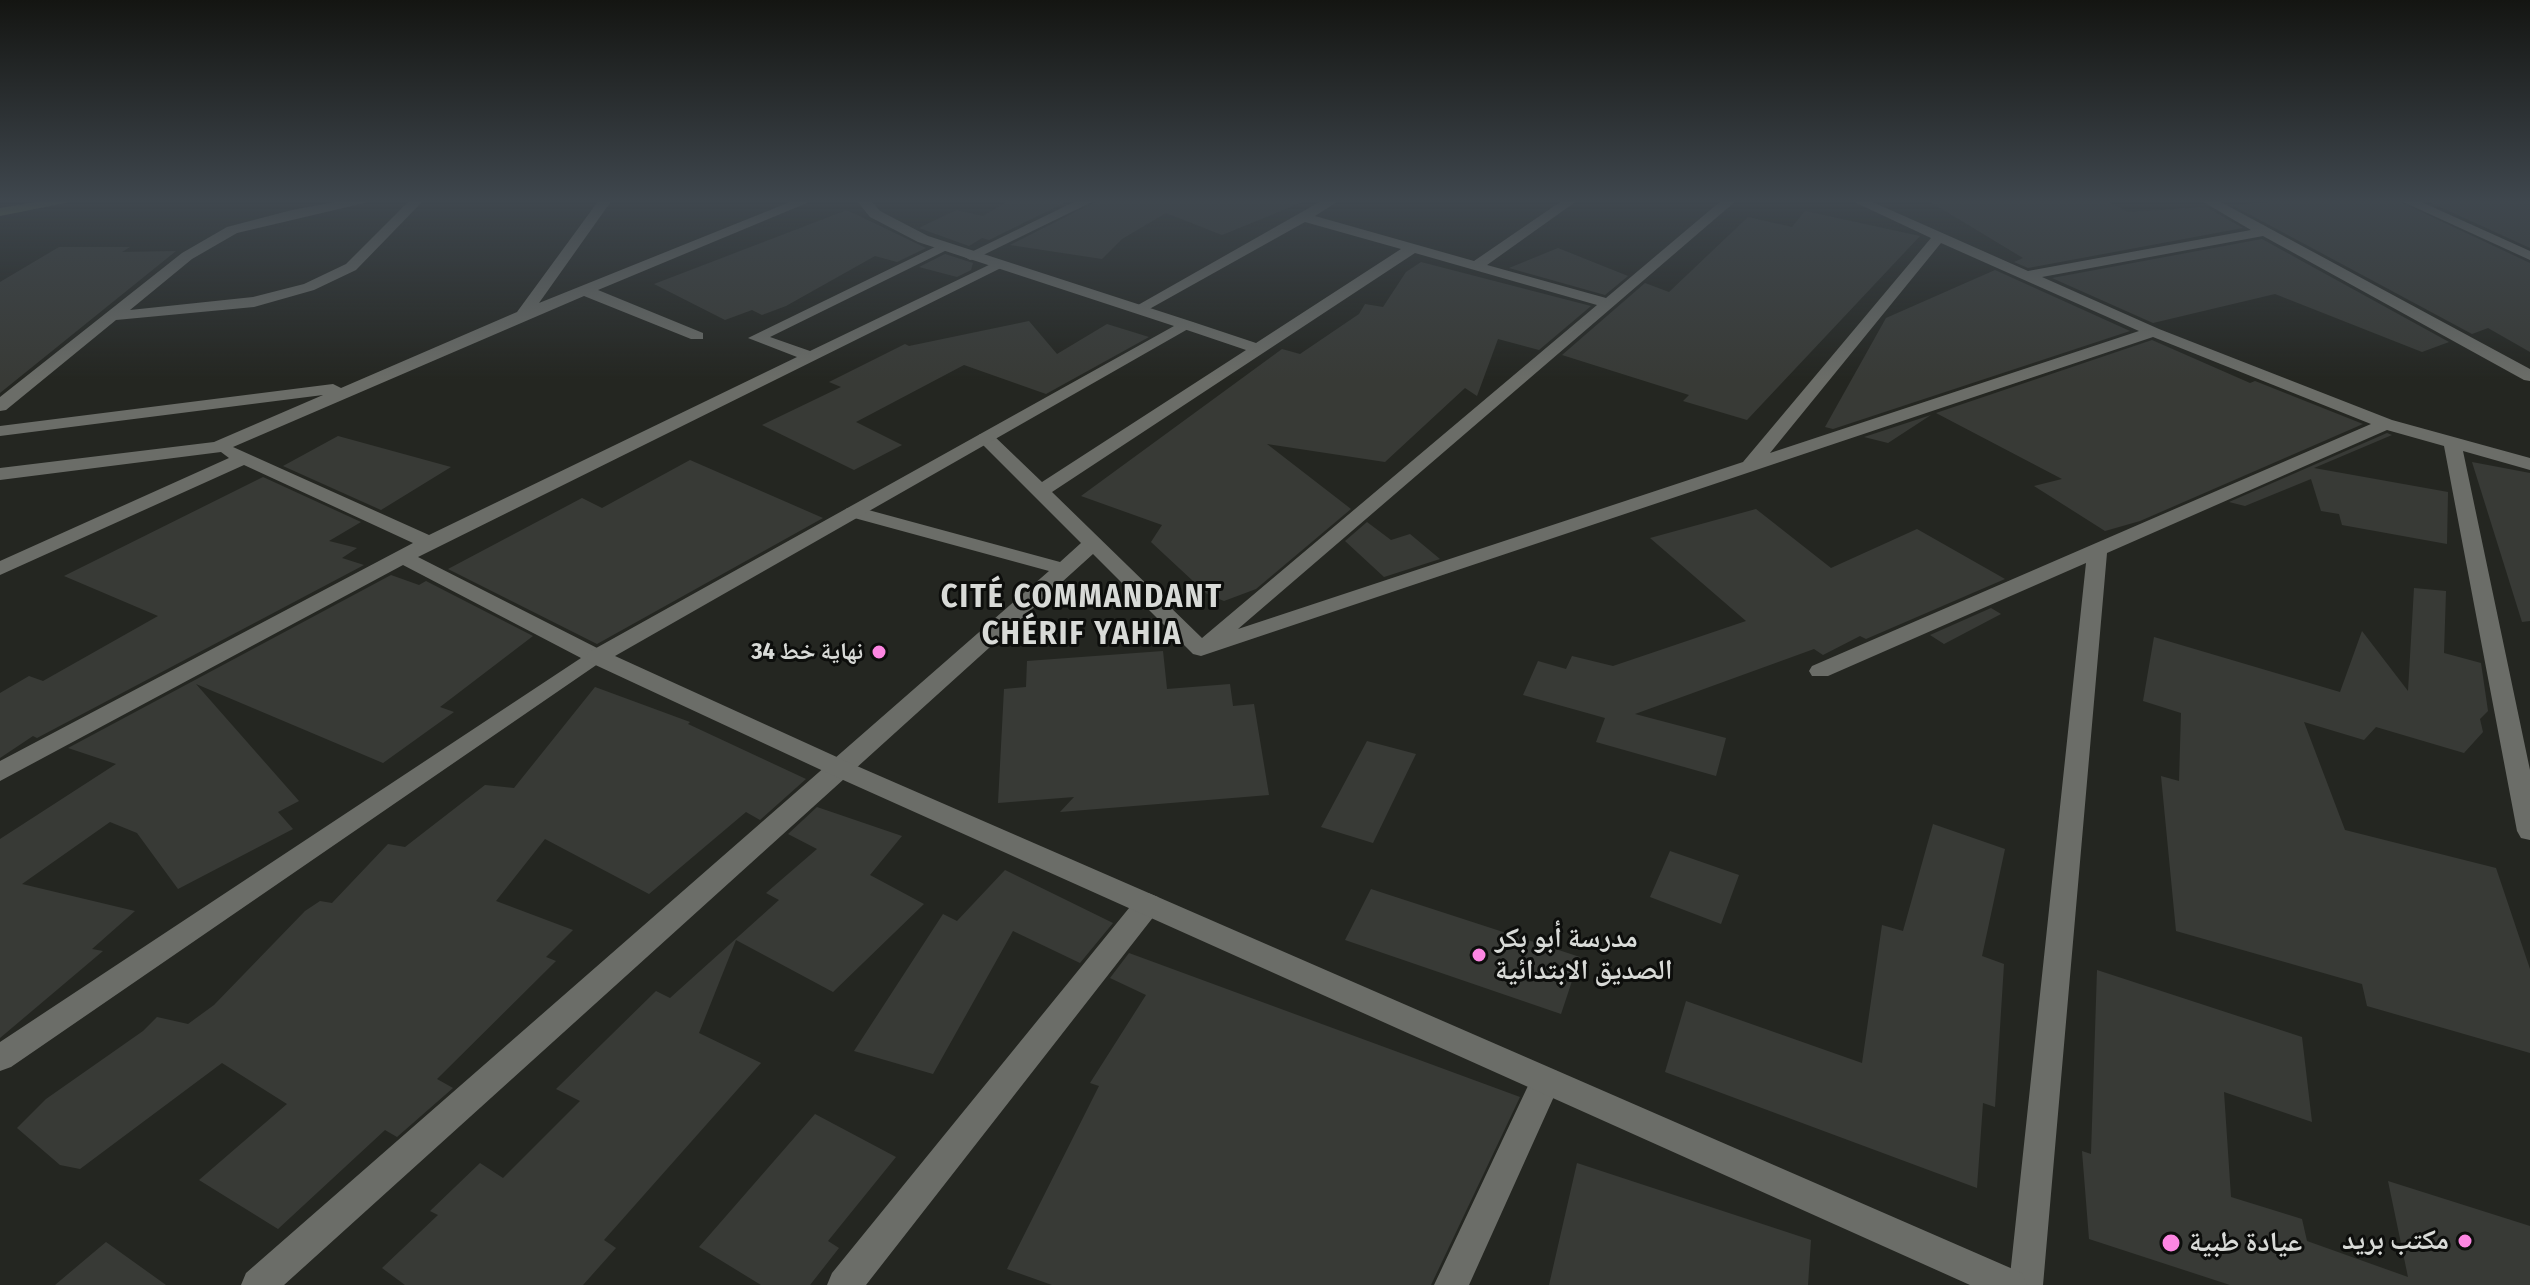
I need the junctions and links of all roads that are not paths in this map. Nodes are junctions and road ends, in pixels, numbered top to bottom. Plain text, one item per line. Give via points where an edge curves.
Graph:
1 (182, 260) edge
2 (358, 260) edge
3 (563, 260) edge
4 (659, 260) edge
5 (919, 260) edge
6 (981, 260) edge
7 (1227, 260) edge
8 (1395, 260) edge
9 (1455, 260) edge
10 (1485, 260) edge
11 (1661, 260) edge
12 (1920, 260) edge
13 (1990, 260) edge
14 (2113, 260) edge
15 (2316, 260) edge
16 (998, 266) junction
17 (1476, 266) junction
18 (2026, 276) junction
19 (584, 290) junction
20 (1609, 304) junction
21 (1139, 309) junction
22 (523, 315) junction
23 (112, 316) junction
24 (1187, 325) junction
25 (2153, 332) junction
26 (697, 336) dead end
27 (1258, 349) junction
28 (812, 357) junction
29 (2530, 376) edge
30 (358, 386) junction
31 (0, 406) edge
32 (2386, 424) junction
33 (0, 431) edge
34 (986, 438) junction
35 (2452, 442) junction
36 (218, 447) junction
37 (243, 459) junction
38 (2530, 464) edge
39 (1749, 467) junction
40 (0, 474) edge
41 (1041, 491) junction
42 (854, 512) junction
43 (429, 543) junction
44 (1093, 543) junction
45 (2097, 552) junction
46 (402, 557) junction
47 (0, 569) edge
48 (1064, 569) junction
49 (1201, 649) junction
50 (597, 657) junction
51 (1820, 671) dead end
52 (841, 769) junction
53 (0, 772) edge
54 (2530, 831) edge
55 (1148, 904) junction
56 (0, 1058) edge
57 (1546, 1081) junction
58 (258, 1285) edge
59 (844, 1285) edge
60 (1451, 1285) edge
61 (2010, 1285) edge
62 (2026, 1285) edge

1 - 23 street
2 - 23 street via 309,287 254,302
3 - 22 street
4 - 19 street
5 - 28 street via 756,338
6 - 16 street
7 - 21 street
8 - 27 street
9 - 17 street
10 - 17 street
11 - 20 street
12 - 39 street
13 - 18 street
14 - 18 street
15 - 29 street
16 - 21 street
16 - 28 street
17 - 20 street
18 - 25 street
19 - 22 street
19 - 26 street
20 - 49 street
21 - 24 street
22 - 30 street
23 - 31 street
24 - 27 street
24 - 34 street
25 - 32 street
25 - 39 street
27 - 41 street
28 - 43 street
30 - 33 street
30 - 36 street
32 - 35 street
32 - 45 street
34 - 41 street
34 - 42 street
35 - 38 street
35 - 54 street
36 - 37 street
36 - 40 street
37 - 43 street
37 - 47 street
39 - 49 street
41 - 44 street
42 - 48 street
42 - 50 street
43 - 46 street
44 - 48 street
44 - 49 street
45 - 51 street
45 - 62 street
46 - 50 street
46 - 53 street
48 - 52 street
50 - 52 street
50 - 56 street
52 - 55 street
52 - 58 street
55 - 57 street
55 - 59 street
57 - 60 street
57 - 61 street

